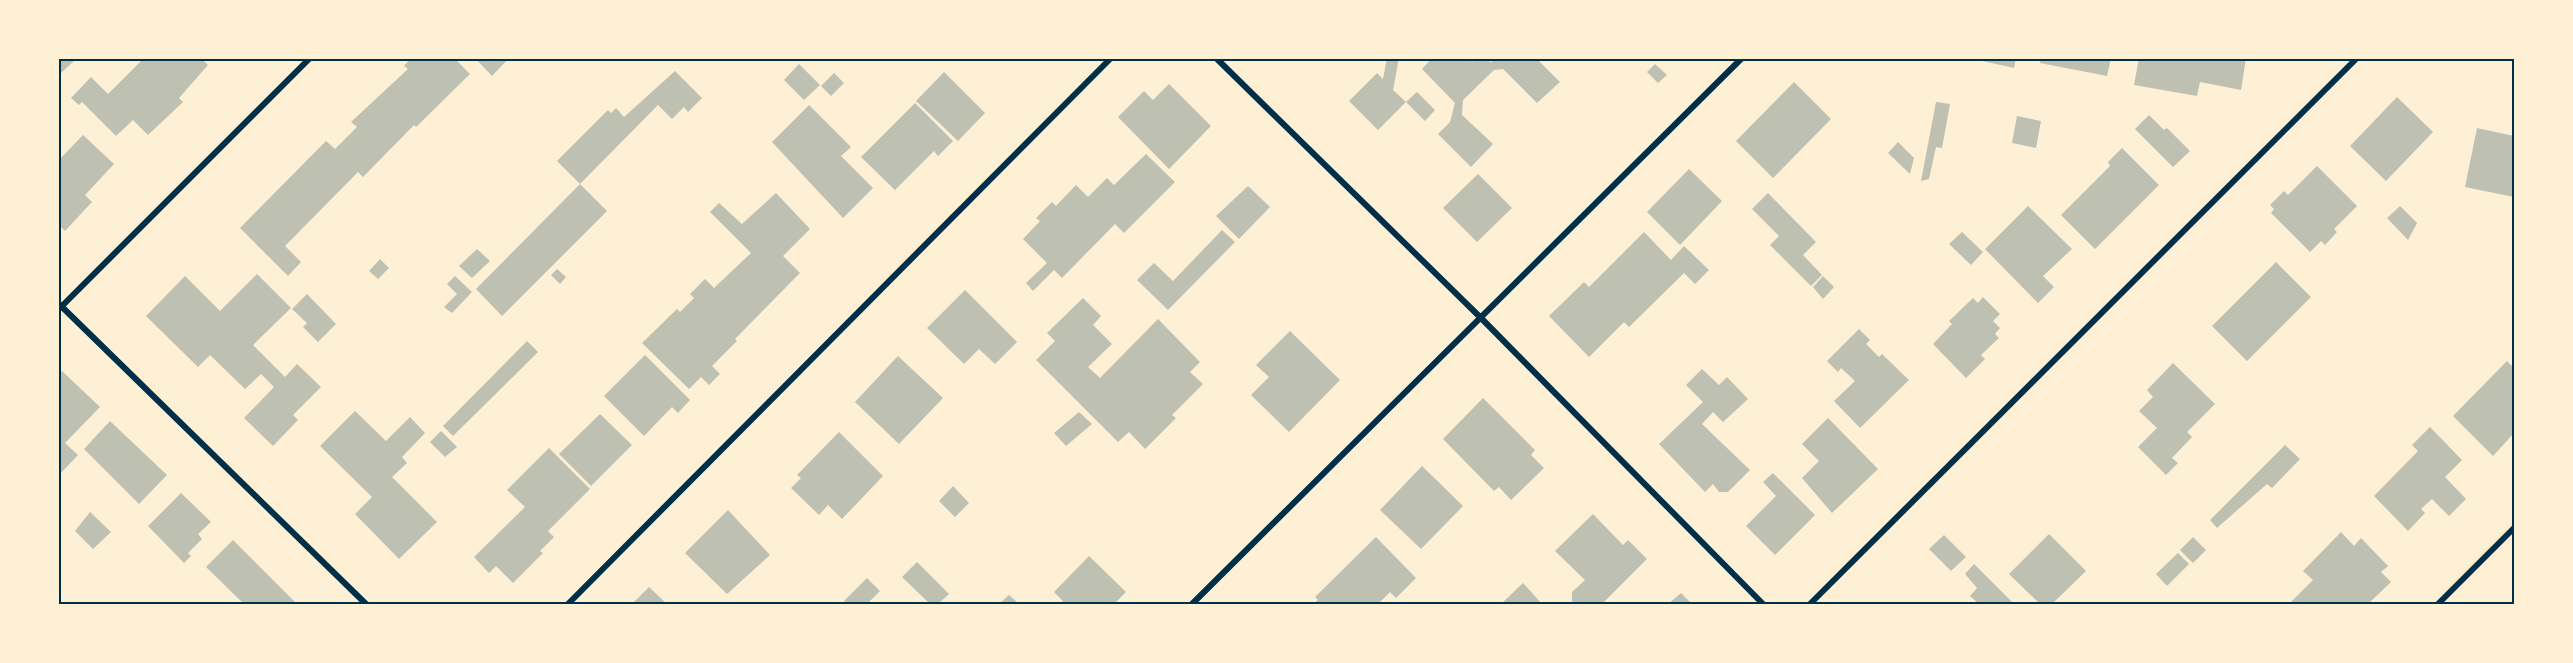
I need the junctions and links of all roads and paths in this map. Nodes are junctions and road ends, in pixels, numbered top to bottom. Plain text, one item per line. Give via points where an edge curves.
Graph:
1 (310, 58) edge
2 (1112, 58) edge
3 (1216, 58) edge
4 (1742, 58) edge
5 (2357, 58) edge
6 (60, 306) edge
7 (1481, 318) junction
8 (2514, 528) edge
9 (366, 604) edge
10 (568, 604) edge
11 (1192, 604) edge
12 (1763, 604) edge
13 (1810, 604) edge
14 (2438, 604) edge

1 - 6 street
2 - 10 street
3 - 7 street
4 - 7 street
5 - 13 street
6 - 9 street
7 - 11 street
7 - 12 street
8 - 14 street

